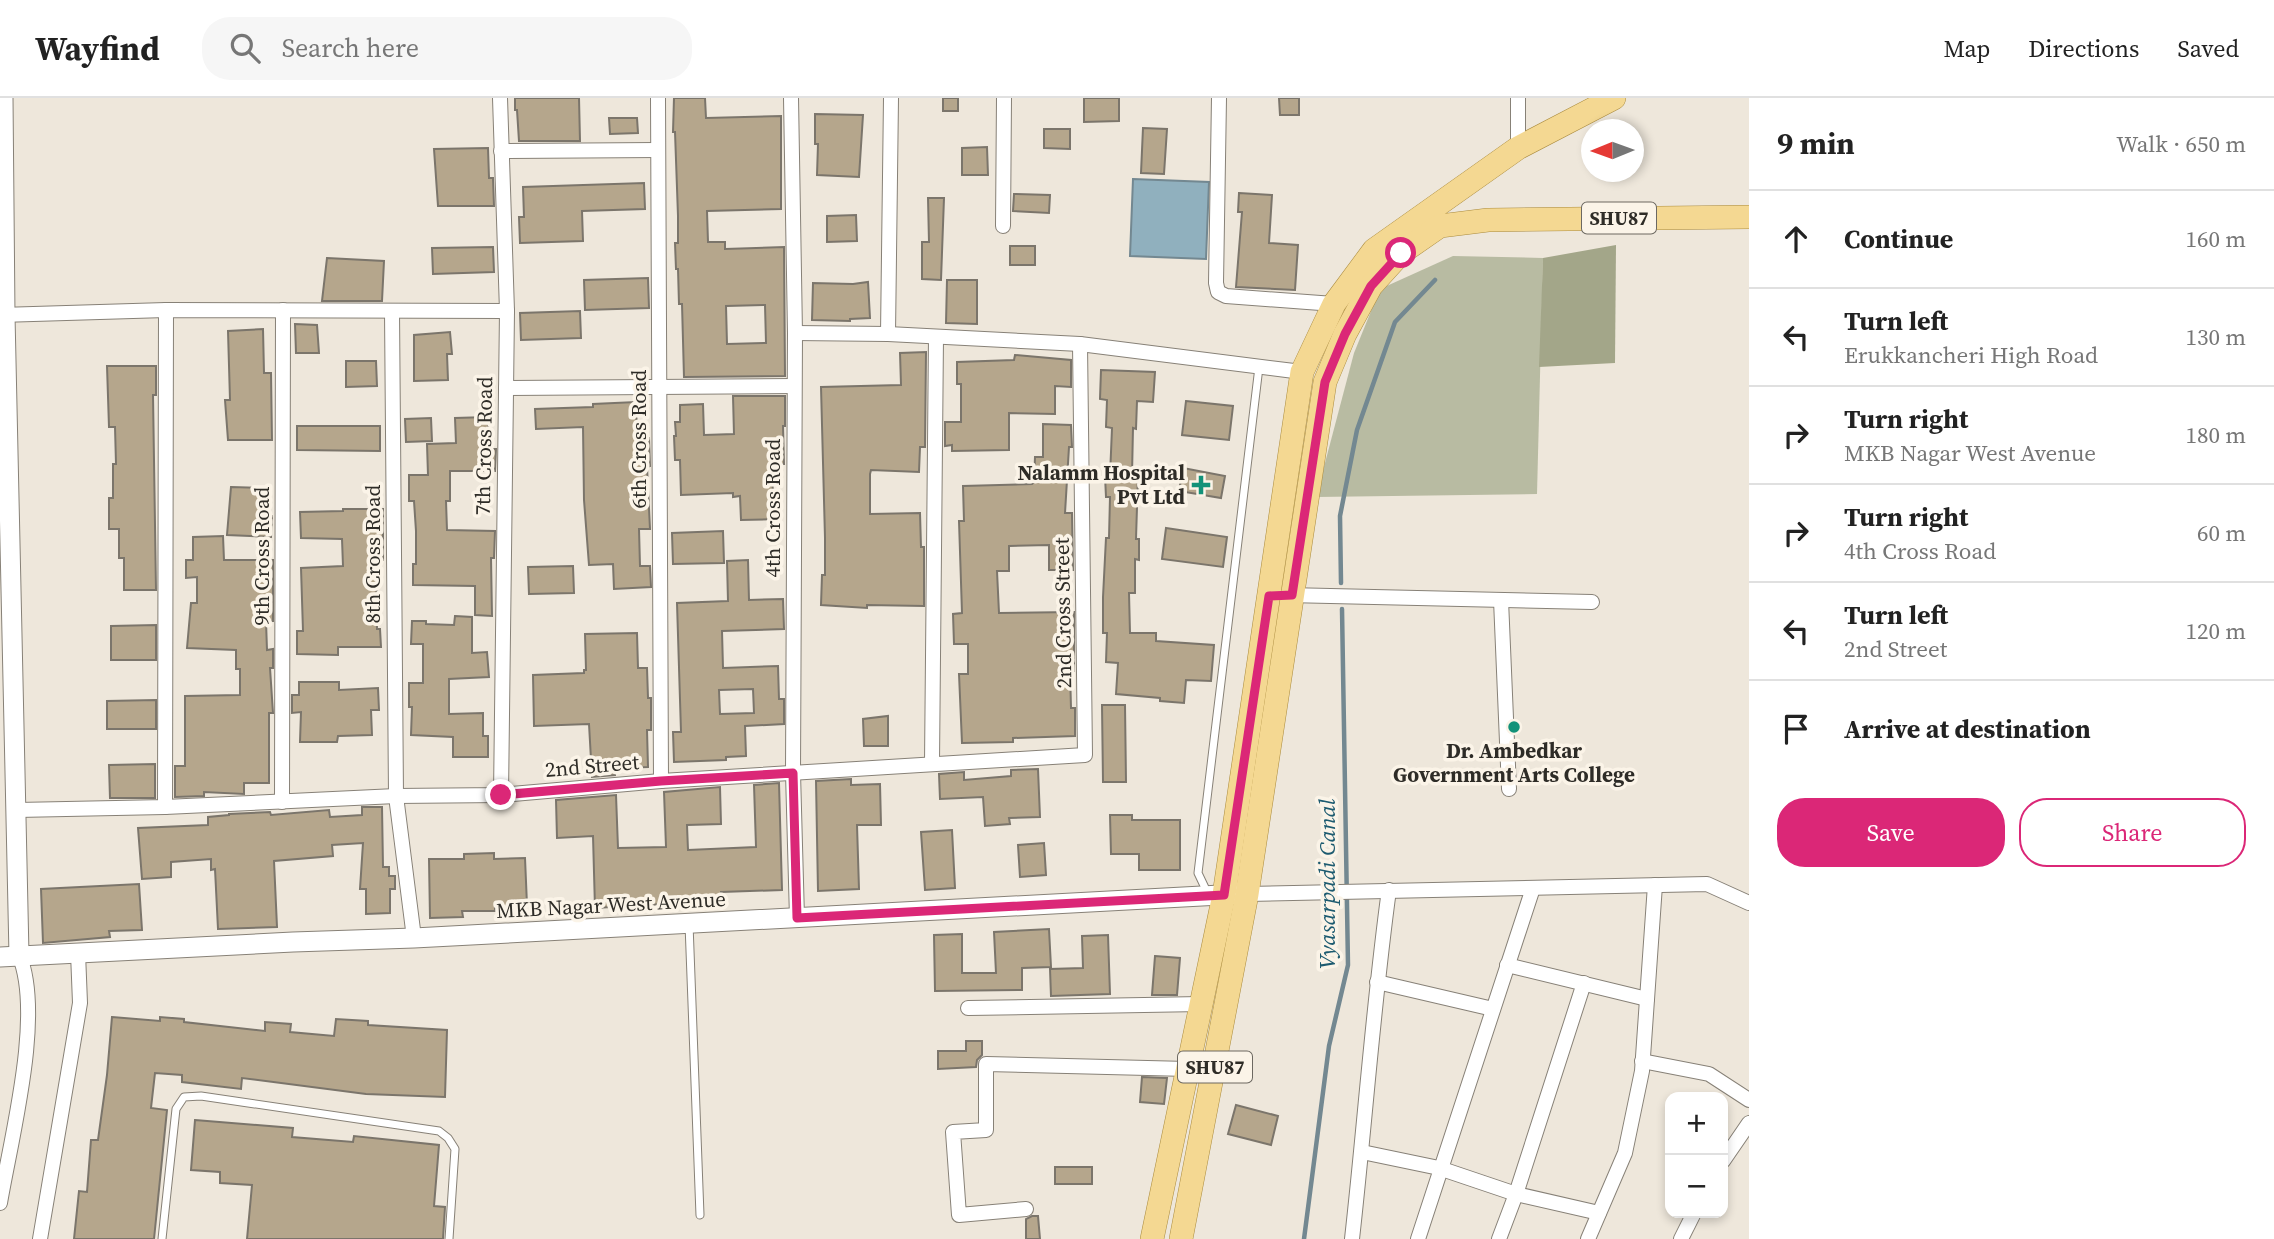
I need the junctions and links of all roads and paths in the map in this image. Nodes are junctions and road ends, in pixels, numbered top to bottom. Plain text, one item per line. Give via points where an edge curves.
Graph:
1 (3, 98) edge
2 (500, 98) edge
3 (658, 98) edge
4 (791, 98) edge
5 (891, 98) edge
6 (1004, 98) edge
7 (1219, 98) edge
8 (1518, 98) edge
9 (1614, 98) edge
10 (1518, 148) junction
11 (658, 150) junction
12 (502, 151) junction
13 (1749, 217) edge
14 (1003, 226) dead end
15 (1334, 304) junction
16 (166, 310) junction
17 (283, 310) junction
18 (392, 311) junction
19 (507, 311) junction
20 (2, 315) edge
21 (795, 333) junction
22 (888, 334) junction
23 (936, 337) junction
24 (1080, 344) junction
25 (1259, 367) junction
26 (1302, 372) junction
27 (794, 386) junction
28 (660, 387) junction
29 (506, 388) junction
30 (1292, 595) junction
31 (1269, 596) junction
32 (1501, 600) junction
33 (1592, 602) dead end
34 (6, 614) edge
35 (7, 640) edge
36 (7, 671) edge
37 (1085, 755) joint
38 (932, 763) junction
39 (793, 773) junction
40 (661, 781) junction
41 (1509, 789) dead end
42 (501, 795) junction
43 (396, 796) junction
44 (282, 802) junction
45 (165, 807) junction
46 (17, 810) junction
47 (1655, 885) junction
48 (1533, 888) junction
49 (1389, 890) junction
50 (1247, 894) junction
51 (1216, 895) junction
52 (1749, 904) edge
53 (797, 918) junction
54 (689, 923) junction
55 (414, 938) junction
56 (78, 953) junction
57 (9, 956) edge
58 (1507, 965) junction
59 (1377, 982) junction
60 (1584, 983) junction
61 (1647, 999) junction
62 (1201, 1004) junction
63 (968, 1008) dead end
64 (1493, 1009) junction
65 (1642, 1062) junction
66 (1188, 1069) junction
67 (1749, 1100) edge
68 (1749, 1123) edge
69 (1362, 1152) junction
70 (1727, 1155) edge
71 (1439, 1168) junction
72 (1516, 1194) junction
73 (0, 1203) edge
74 (1026, 1209) dead end
75 (1599, 1213) junction
76 (700, 1215) dead end
77 (1692, 1218) edge
78 (40, 1239) edge
79 (162, 1239) edge
80 (449, 1239) edge
81 (1153, 1239) edge
82 (1181, 1239) edge
83 (1352, 1239) edge
84 (1418, 1239) edge
85 (1499, 1239) edge
86 (1588, 1239) edge
87 (1681, 1239) edge

1 - 20 main road
2 - 12 street, 7th Cross Road
3 - 11 street, 6th Cross Road
4 - 21 street, 4th Cross Road
5 - 22 street
6 - 14 street
7 - 15 street via 1218,292
8 - 10 street
9 - 10 main road, SHU87
10 - 15 main road, SHU87 via 1374,250
11 - 12 street
11 - 28 street, 6th Cross Road
12 - 19 street, 7th Cross Road
13 - 30 main road, SHU87 via 1488,220 1440,226 1401,253 1371,286 1325,382
15 - 26 main road, SHU87
16 - 17 street
16 - 20 street
16 - 45 street
17 - 18 street
17 - 44 street, 9th Cross Road
18 - 19 street
18 - 43 street, 8th Cross Road
19 - 29 street, 7th Cross Road
20 - 34 main road
21 - 22 street
21 - 27 street, 4th Cross Road
22 - 23 street
23 - 24 street
23 - 38 street
24 - 25 street
24 - 37 street, 2nd Cross Street
25 - 26 street
25 - 51 lane via 1198,873
26 - 31 main road, SHU87
27 - 28 street
27 - 39 street, 4th Cross Road
28 - 29 street
28 - 40 street, 6th Cross Road
29 - 42 street, 7th Cross Road
30 - 31 street
30 - 32 street
30 - 50 main road, SHU87
31 - 51 main road, SHU87
32 - 33 street
32 - 41 street
34 - 35 main road
35 - 36 main road
36 - 46 main road
37 - 38 street, 2nd Street
38 - 39 street, 2nd Street
39 - 40 street, 2nd Street
39 - 53 street, 4th Cross Road
40 - 42 street, 2nd Street
42 - 43 street, 2nd Street
43 - 44 street, 2nd Street
43 - 55 street, 8th Cross Road
44 - 45 street, 2nd Street
45 - 46 street, 2nd Street
46 - 57 main road
47 - 48 street
47 - 52 street via 1707,884
47 - 61 street
48 - 49 street
48 - 58 street
49 - 50 street
49 - 59 street
50 - 51 main road, MKB Nagar West Avenue
50 - 82 main road, SHU87
51 - 53 main road, MKB Nagar West Avenue
51 - 62 main road, SHU87
53 - 54 main road, MKB Nagar West Avenue
54 - 55 main road, MKB Nagar West Avenue
54 - 76 lane
55 - 56 main road, MKB Nagar West Avenue
56 - 57 main road, MKB Nagar West Avenue
56 - 78 street via 80,1003
57 - 73 street via 26,972 29,1030
58 - 60 street
58 - 64 street
59 - 64 street
59 - 69 street
60 - 61 street
60 - 72 street
61 - 65 street
62 - 63 street
62 - 66 main road, SHU87
64 - 71 street
65 - 67 street via 1709,1074
65 - 75 street via 1625,1153
66 - 74 street via 986,1064 986,1130 953,1132 959,1215
66 - 81 main road, SHU87
68 - 70 street
69 - 71 street
69 - 83 street
71 - 72 street
71 - 84 street
72 - 75 street
72 - 85 street
75 - 86 street
77 - 87 street
79 - 80 lane via 176,1109 184,1097 201,1096 439,1131 455,1149

